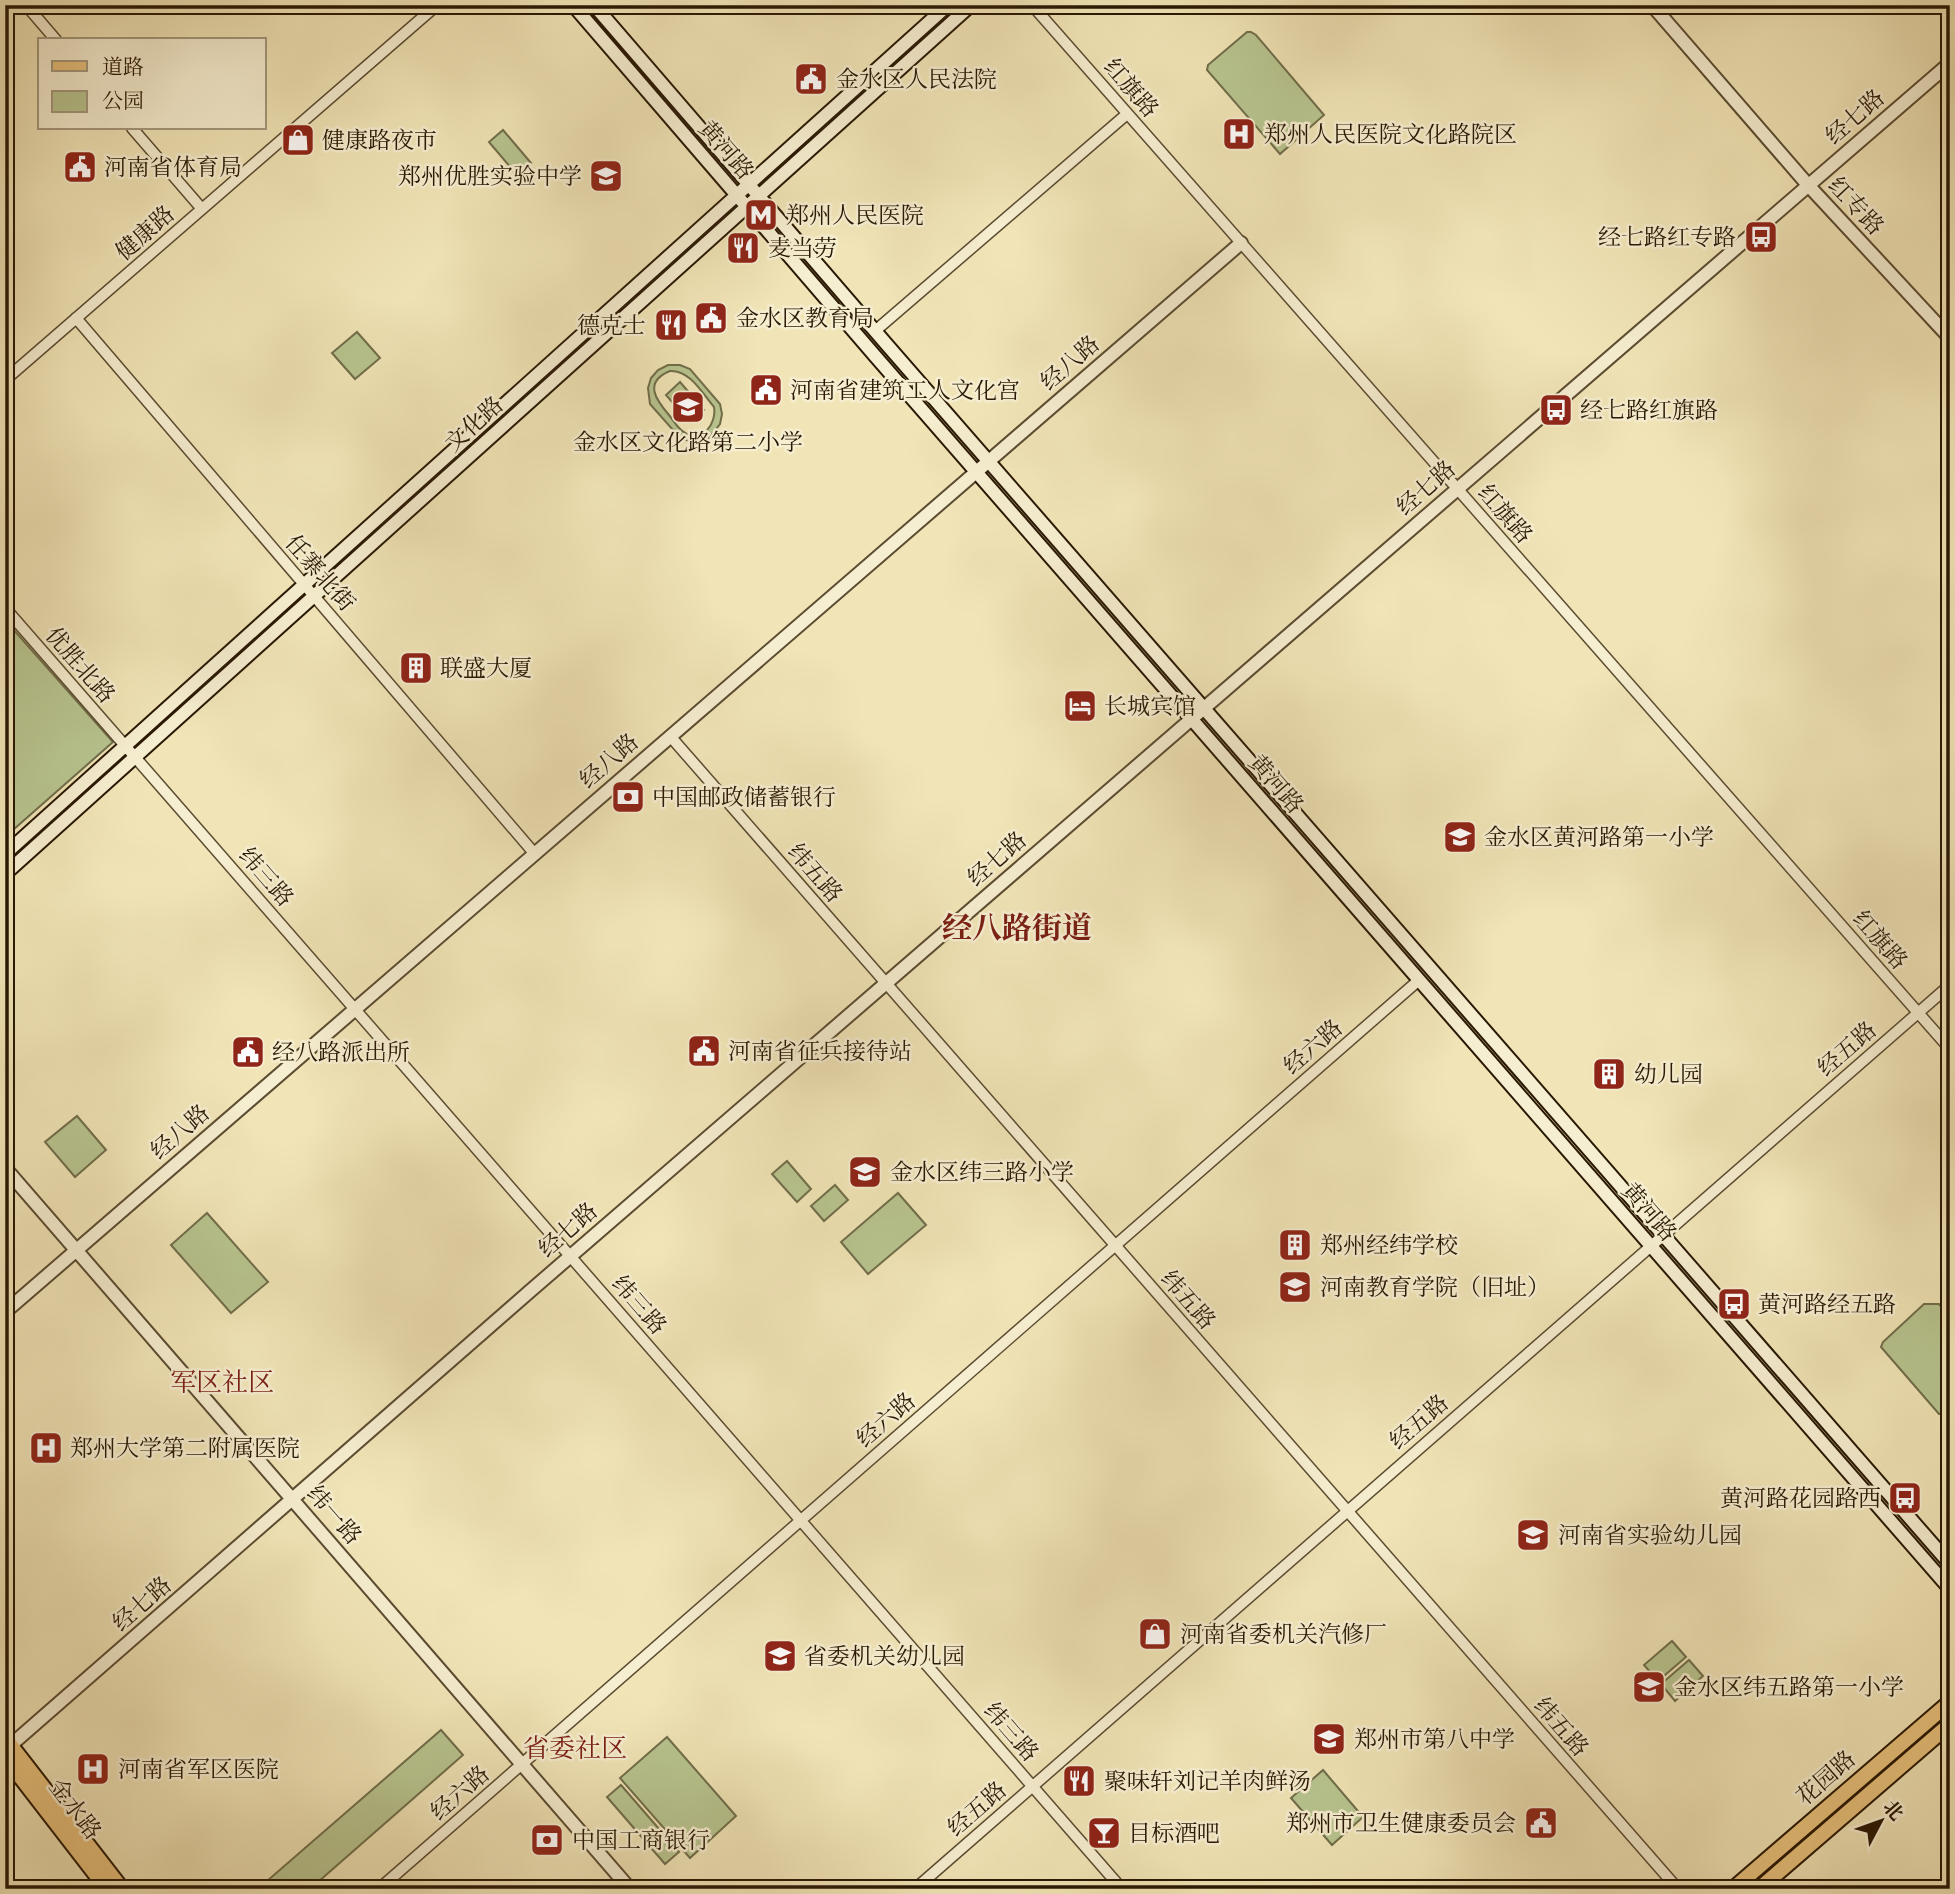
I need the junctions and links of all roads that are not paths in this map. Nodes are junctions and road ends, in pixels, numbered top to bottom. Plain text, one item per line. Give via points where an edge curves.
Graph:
1 (26, 5) edge
2 (437, 5) edge
3 (573, 5) edge
4 (594, 5) edge
5 (948, 5) edge
6 (971, 5) edge
7 (1032, 5) edge
8 (1652, 5) edge
9 (54, 38) edge
10 (1950, 63) edge
11 (1127, 114) junction
12 (134, 130) edge
13 (749, 185) junction
14 (1808, 185) junction
15 (737, 195) junction
16 (759, 196) junction
17 (747, 207) junction
18 (202, 209) junction
19 (1241, 243) junction
20 (76, 318) junction
21 (875, 331) junction
22 (1950, 338) edge
23 (5, 380) edge
24 (988, 461) junction
25 (976, 471) junction
26 (1457, 489) junction
27 (305, 585) junction
28 (315, 596) junction
29 (5, 608) edge
30 (1204, 708) junction
31 (1192, 719) junction
32 (670, 736) junction
33 (126, 746) junction
34 (136, 758) junction
35 (534, 853) junction
36 (5, 854) edge
37 (5, 874) edge
38 (1419, 980) junction
39 (886, 983) junction
40 (1950, 985) edge
41 (355, 1009) junction
42 (1918, 1013) junction
43 (1950, 1048) edge
44 (5, 1168) edge
45 (1663, 1235) junction
46 (1651, 1245) junction
47 (1115, 1246) junction
48 (76, 1250) junction
49 (571, 1256) junction
50 (5, 1312) edge
51 (292, 1499) junction
52 (1347, 1511) junction
53 (801, 1520) junction
54 (1950, 1564) edge
55 (1950, 1589) edge
56 (1950, 1702) edge
57 (1950, 1724) edge
58 (7, 1744) edge
59 (522, 1764) junction
60 (1033, 1786) junction
61 (107, 1889) edge
62 (122, 1889) edge
63 (379, 1889) edge
64 (630, 1889) edge
65 (915, 1889) edge
66 (1122, 1889) edge
67 (1678, 1889) edge
68 (1733, 1889) edge
69 (1759, 1889) edge

1 - 9 street
2 - 18 street, 健康路
3 - 15 main road, 黄河路
4 - 13 main road, 黄河路
5 - 13 main road, 文化路
6 - 16 main road, 文化路
7 - 11 street, 红旗路
8 - 14 main road, 红专路
10 - 14 main road, 经七路
11 - 19 street, 红旗路
11 - 21 street
12 - 18 street
13 - 15 main road, 文化路
13 - 16 main road, 黄河路
14 - 22 main road, 红专路
14 - 26 main road, 经七路
15 - 17 main road, 黄河路
15 - 27 main road, 文化路
16 - 17 main road, 文化路
16 - 21 main road, 黄河路
17 - 25 main road, 黄河路
17 - 28 main road, 文化路
18 - 20 street, 健康路
19 - 24 main road, 经八路
19 - 26 street, 红旗路
20 - 23 street, 健康路
20 - 27 street, 任寨北街
21 - 24 main road, 黄河路
24 - 25 main road, 经八路
24 - 30 main road, 黄河路
25 - 31 main road, 黄河路
25 - 32 main road, 经八路
26 - 30 main road, 经七路
26 - 42 street, 红旗路
27 - 28 street, 任寨北街
27 - 33 main road, 文化路
28 - 34 main road, 文化路
28 - 35 street, 任寨北街
29 - 33 street, 优胜北路
30 - 31 main road, 经七路
30 - 45 main road, 黄河路
31 - 38 main road, 黄河路
31 - 39 main road, 经七路
32 - 35 main road, 经八路
32 - 39 street, 纬五路
33 - 34 street, 纬三路
33 - 36 main road, 文化路
34 - 37 main road, 文化路
34 - 41 street, 纬三路
35 - 41 main road, 经八路
38 - 46 main road, 黄河路
38 - 47 street, 经六路
39 - 47 street, 纬五路
39 - 49 main road, 经七路
40 - 42 street, 经五路
41 - 48 main road, 经八路
41 - 49 street, 纬三路
42 - 43 street, 红旗路
42 - 45 street, 经五路
44 - 48 main road, 纬一路
45 - 46 street, 经五路
45 - 54 main road, 黄河路
46 - 52 street, 经五路
46 - 55 main road, 黄河路
47 - 52 street, 纬五路
47 - 53 street, 经六路
48 - 50 main road, 经八路
48 - 51 main road, 纬一路
49 - 51 main road, 经七路
49 - 53 street, 纬三路
51 - 58 main road, 经七路
51 - 59 main road, 纬一路
52 - 60 street, 经五路
52 - 67 street, 纬五路
53 - 59 street, 经六路
53 - 60 street, 纬三路
56 - 68 main road, 花园路
57 - 69 main road, 花园路
58 - 61 main road, 金水路
58 - 62 main road, 金水路
59 - 63 street, 经六路
59 - 64 main road, 纬一路
60 - 65 street, 经五路
60 - 66 street, 纬三路

